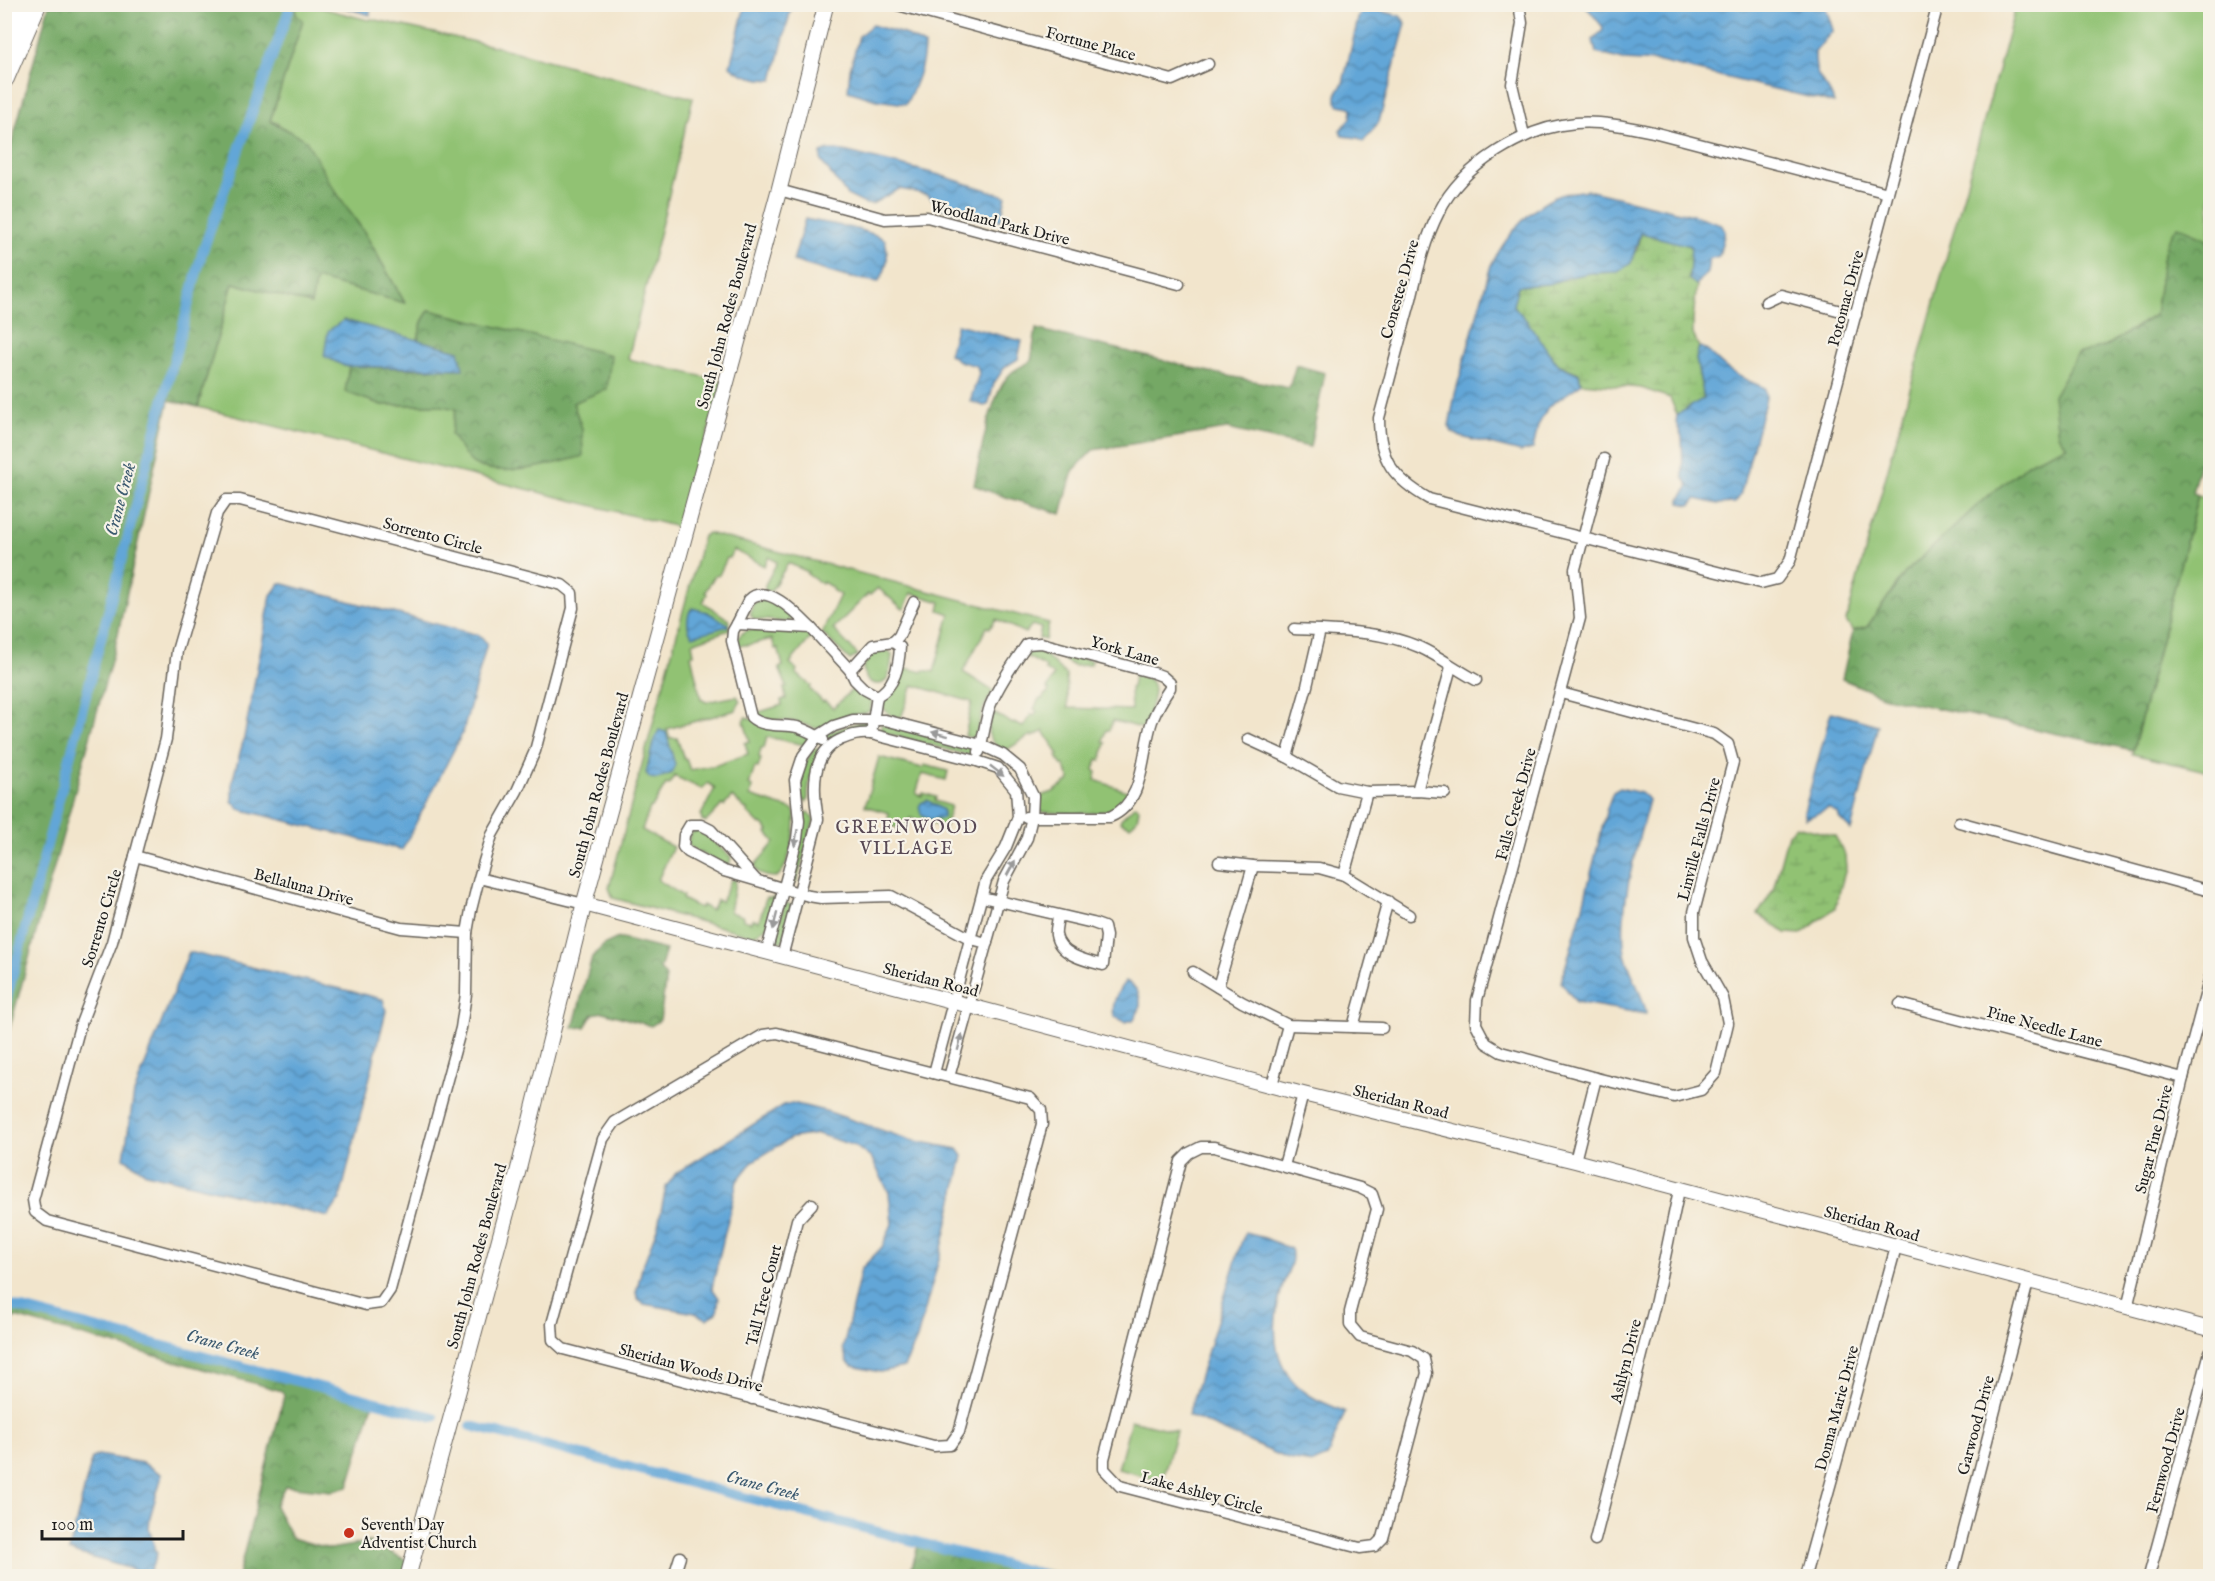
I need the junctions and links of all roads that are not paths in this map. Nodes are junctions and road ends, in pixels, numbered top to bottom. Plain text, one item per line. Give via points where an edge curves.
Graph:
1 (16, 4) edge
2 (36, 4) edge
3 (826, 4) edge
4 (894, 4) edge
5 (1519, 4) edge
6 (1938, 4) edge
7 (4, 46) edge
8 (1208, 64) dead end
9 (4, 78) edge
10 (1524, 135) junction
11 (779, 190) junction
12 (1888, 193) junction
13 (1179, 284) dead end
14 (1766, 302) dead end
15 (1856, 315) junction
16 (1604, 459) dead end
17 (1582, 538) junction
18 (1761, 583) joint
19 (914, 602) dead end
20 (737, 624) junction
21 (811, 628) junction
22 (1294, 629) dead end
23 (1320, 630) junction
24 (893, 642) junction
25 (1451, 666) junction
26 (850, 670) junction
27 (1476, 680) dead end
28 (1560, 693) junction
29 (877, 696) junction
30 (874, 719) junction
31 (871, 734) junction
32 (818, 736) junction
33 (1248, 740) dead end
34 (830, 745) junction
35 (981, 745) junction
36 (1287, 757) junction
37 (977, 760) junction
38 (1417, 791) junction
39 (1367, 792) junction
40 (1445, 793) dead end
41 (816, 807) junction
42 (797, 809) junction
43 (1018, 817) junction
44 (1032, 817) junction
45 (1959, 822) dead end
46 (135, 856) junction
47 (1219, 862) dead end
48 (1253, 866) junction
49 (1344, 875) junction
50 (479, 878) junction
51 (756, 880) junction
52 (783, 888) junction
53 (2211, 891) edge
54 (799, 894) junction
55 (982, 897) junction
56 (998, 900) junction
57 (1388, 901) junction
58 (584, 904) junction
59 (1058, 915) junction
60 (1409, 915) dead end
61 (467, 933) junction
62 (971, 939) junction
63 (987, 944) junction
64 (766, 953) junction
65 (782, 957) junction
66 (1193, 972) dead end
67 (2211, 977) edge
68 (1218, 987) junction
69 (952, 1001) junction
70 (1900, 1004) dead end
71 (969, 1006) junction
72 (1288, 1025) junction
73 (1353, 1027) junction
74 (1382, 1028) dead end
75 (934, 1073) junction
76 (949, 1077) junction
77 (1596, 1078) junction
78 (2183, 1078) junction
79 (1272, 1086) junction
80 (1303, 1094) junction
81 (1575, 1161) junction
82 (1284, 1166) junction
83 (1679, 1190) junction
84 (812, 1204) dead end
85 (1896, 1247) junction
86 (2028, 1282) junction
87 (2127, 1308) junction
88 (2211, 1329) edge
89 (2211, 1352) edge
90 (752, 1399) junction
91 (1595, 1540) dead end
92 (680, 1557) dead end
93 (408, 1576) edge
94 (674, 1576) edge
95 (1804, 1576) edge
96 (1952, 1576) edge
97 (2149, 1576) edge

1 - 7 highway
2 - 9 highway
3 - 11 main road, South John Rodes Boulevard
4 - 8 street, Fortune Place via 1172,80
5 - 10 street via 1522,23 1512,84
6 - 12 street, Potomac Drive
10 - 12 street, Conestee Drive via 1576,123 1622,126
10 - 17 street, Conestee Drive via 1461,181 1439,210 1424,249 1379,418 1379,441 1392,470 1410,488 1429,499
11 - 13 street, Woodland Park Drive via 885,219 927,217
11 - 58 main road, South John Rodes Boulevard
12 - 15 street, Potomac Drive
14 - 15 street via 1781,295
15 - 18 street, Potomac Drive via 1790,561 1777,579
16 - 17 street, Falls Creek Drive
17 - 18 street, Conestee Drive
17 - 28 street, Falls Creek Drive via 1575,569 1580,618
19 - 24 street
20 - 21 street
20 - 21 street via 752,596 767,595
20 - 32 street via 732,641 751,717 757,722 797,727
21 - 26 street
22 - 23 street
23 - 25 street via 1364,632 1396,639
23 - 36 street
24 - 26 street via 873,645
24 - 29 street via 900,647 896,670 890,687
25 - 27 street
25 - 38 street
26 - 29 street via 864,689
28 - 77 street, Falls Creek Drive via 1477,1000 1476,1024 1486,1043 1501,1052
28 - 77 street, Linville Falls Drive via 1714,734 1728,744 1733,762 1694,912 1694,937 1702,961 1723,998 1728,1023 1716,1073 1701,1090 1674,1097
29 - 30 street
30 - 31 street
30 - 32 street via 853,720
35 -> 30 street
31 - 34 street via 858,733
31 - 37 street
32 - 34 street
32 - 42 street via 799,765 795,780
33 - 36 street
34 - 41 street via 815,776
35 - 37 street, York Lane
35 - 44 street via 1003,755 1020,769 1033,796
35 - 44 street, York Lane via 991,705 1027,644 1041,643 1136,668 1162,676 1170,683 1152,721 1137,786 1127,807 1110,817
36 - 39 street via 1337,786
37 -> 43 street via 998,768 1016,790
38 - 39 street
38 - 40 street
39 - 49 street
41 - 42 street
41 - 54 street via 815,835
42 -> 52 street via 797,839
43 - 44 street, York Lane
43 - 55 street via 1006,848 986,880
56 -> 44 street via 1027,838
45 - 53 street
46 - 50 street, Sorrento Circle via 166,739 177,651 217,513 226,500 240,500 562,585 572,593 573,608 535,751 492,835
46 - 61 street, Bellaluna Drive via 401,928
46 - 61 street, Sorrento Circle via 112,942 80,1026 33,1200 35,1212 47,1221 366,1305 381,1303 390,1290 461,1028
47 - 48 street
48 - 49 street via 1319,868
48 - 68 street
49 - 57 street
50 - 58 street
50 - 61 street, Sorrento Circle
51 - 51 street via 718,868 688,852 682,841 690,825 711,830
51 - 52 street
52 - 54 street
52 -> 64 street
54 - 62 street via 821,898 891,896
54 - 65 street
55 - 56 street
55 - 62 street
56 - 59 street
56 - 63 street
57 - 60 street
57 - 73 street
58 - 64 street, Sheridan Road
58 - 93 main road, South John Rodes Boulevard via 519,1167
59 - 59 street via 1104,927 1103,965 1064,949 1056,933
62 - 63 street
62 - 69 street
63 - 71 street
64 - 65 street, Sheridan Road
65 - 69 street, Sheridan Road
66 - 68 street
67 - 78 street, Sugar Pine Drive
68 - 72 street
69 - 71 street, Sheridan Road
69 - 75 street
70 - 78 street, Pine Needle Lane
76 -> 71 street
71 - 79 street, Sheridan Road
72 - 73 street
72 - 79 street
73 - 74 street
75 - 76 street, Sheridan Woods Drive
75 - 90 street, Sheridan Woods Drive via 777,1033 763,1035 615,1122 603,1139 552,1324 553,1340 563,1349
76 - 90 street, Sheridan Woods Drive via 1030,1098 1041,1110 1042,1124 959,1432 950,1445 934,1446
77 - 81 street
78 - 87 street, Sugar Pine Drive
79 - 80 street, Sheridan Road
80 - 81 street, Sheridan Road
80 - 82 street
81 - 83 street, Sheridan Road
82 - 82 street, Lake Ashley Circle via 1201,1147 1181,1161 1104,1469 1120,1486 1360,1548 1375,1546 1383,1538 1427,1373 1424,1359 1412,1351 1360,1337 1350,1325 1377,1209 1372,1194
83 - 85 street, Sheridan Road
83 - 91 street, Ashlyn Drive via 1656,1300
84 - 90 street, Tall Tree Court via 797,1220
85 - 86 street, Sheridan Road
85 - 95 street, Donna Marie Drive
86 - 87 street, Sheridan Road
86 - 96 street, Garwood Drive
87 - 88 street, Sheridan Road
89 - 97 street, Fernwood Drive
92 - 94 street

